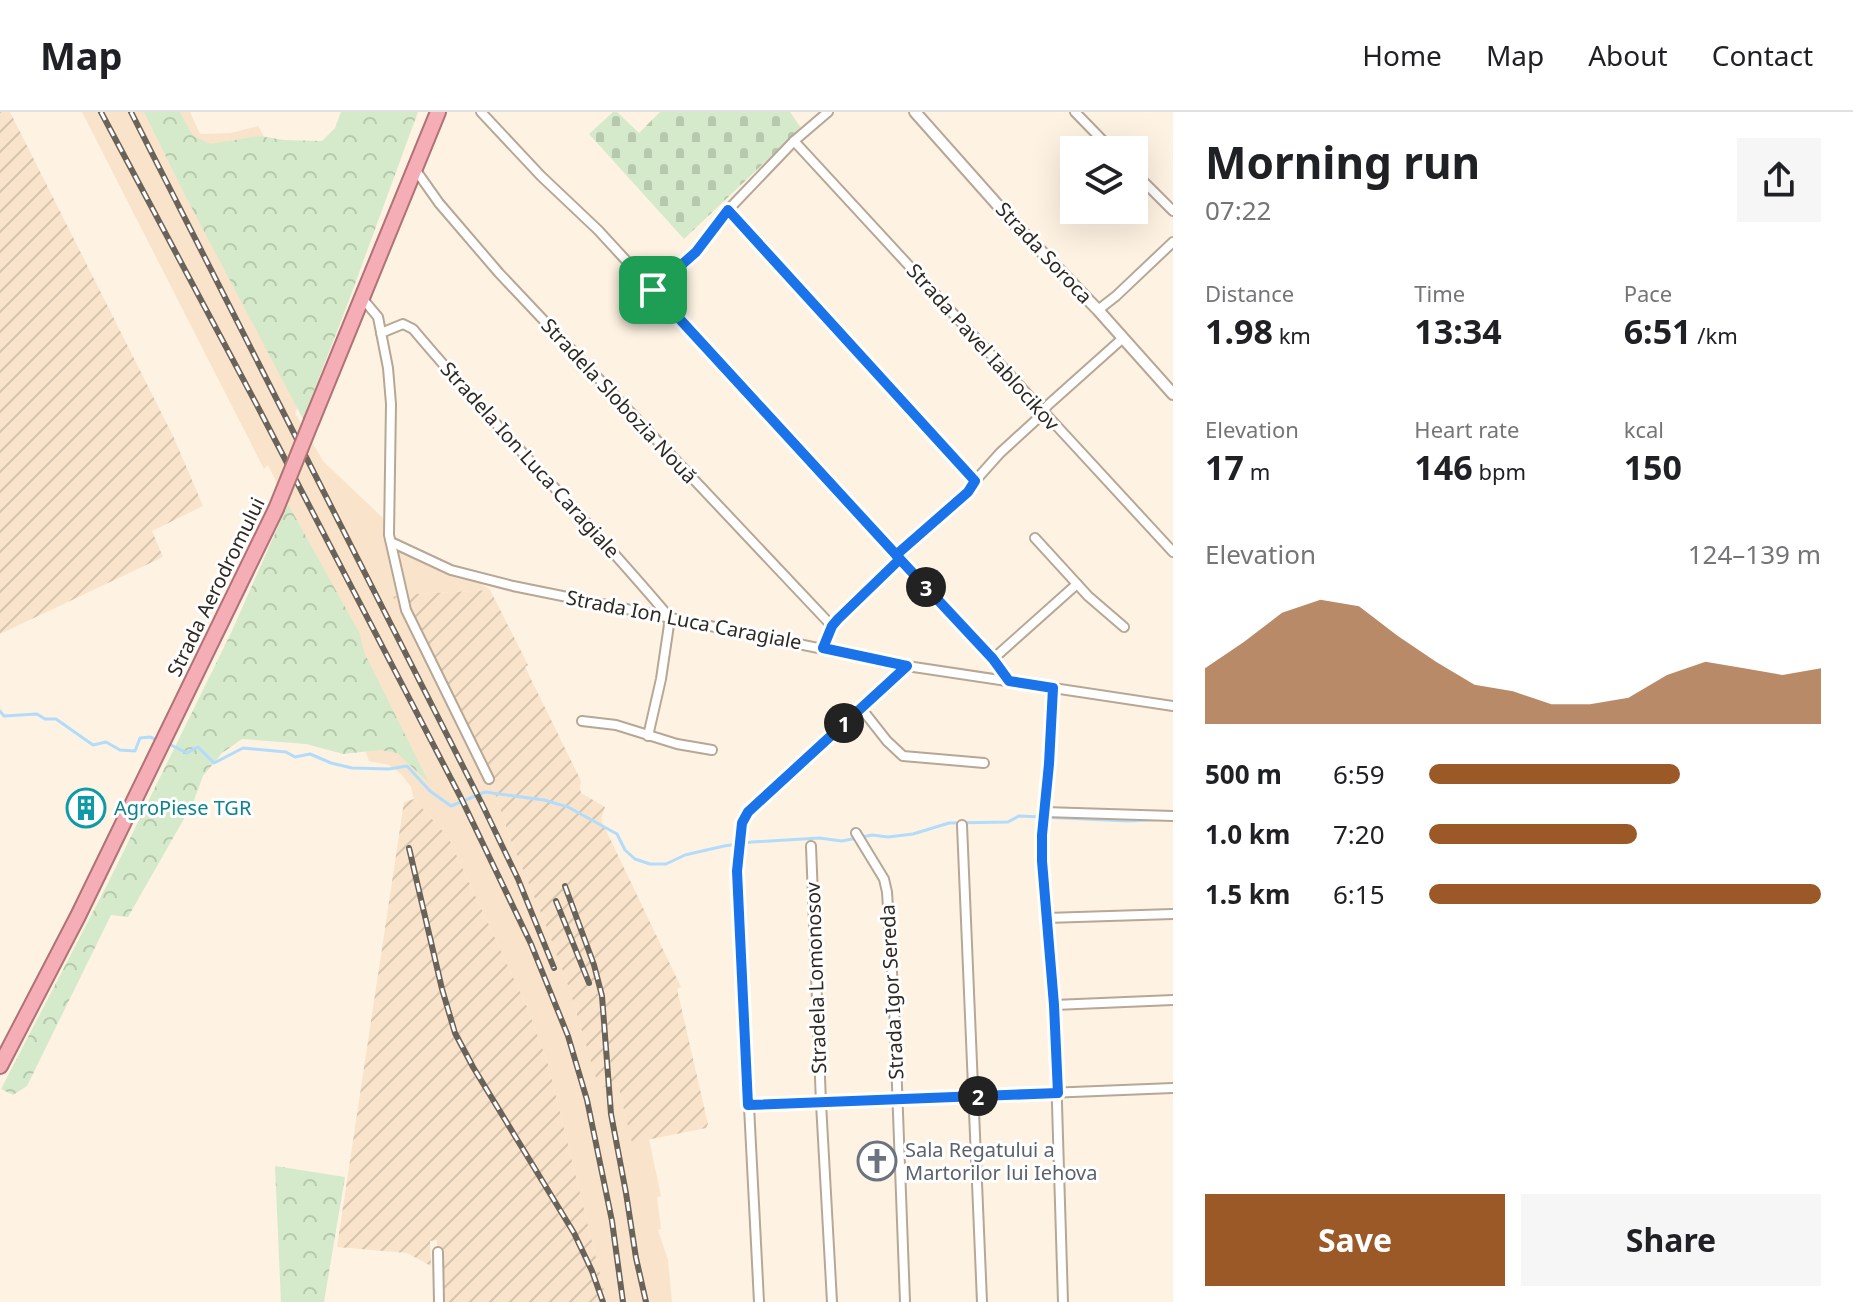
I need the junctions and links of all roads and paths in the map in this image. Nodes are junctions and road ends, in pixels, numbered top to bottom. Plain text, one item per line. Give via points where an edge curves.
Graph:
1 (438, 112) edge
2 (481, 112) edge
3 (828, 112) edge
4 (915, 112) edge
5 (1075, 112) edge
6 (1098, 136) edge
7 (794, 141) junction
8 (415, 169) junction
9 (1148, 186) edge
10 (728, 210) junction
11 (1173, 211) edge
12 (1173, 242) edge
13 (653, 290) junction
14 (362, 298) junction
15 (1098, 310) junction
16 (381, 333) junction
17 (1123, 338) junction
18 (1173, 394) edge
19 (1042, 412) junction
20 (975, 481) junction
21 (1035, 538) dead end
22 (391, 542) junction
23 (1173, 552) edge
24 (898, 557) junction
25 (1077, 584) junction
26 (670, 618) junction
27 (832, 626) junction
28 (1124, 627) dead end
29 (823, 648) junction
30 (993, 659) junction
31 (907, 666) junction
32 (1009, 681) junction
33 (1053, 688) junction
34 (1173, 706) edge
35 (861, 708) junction
36 (582, 721) dead end
37 (648, 736) junction
38 (712, 750) dead end
39 (984, 763) dead end
40 (489, 779) dead end
41 (1044, 812) junction
42 (1173, 816) edge
43 (962, 825) dead end
44 (856, 833) dead end
45 (811, 846) dead end
46 (1173, 914) edge
47 (1046, 918) junction
48 (1173, 1000) edge
49 (1054, 1005) junction
50 (0, 1066) edge
51 (1173, 1088) edge
52 (1058, 1093) junction
53 (973, 1096) junction
54 (897, 1099) junction
55 (821, 1103) junction
56 (748, 1105) junction
57 (438, 1252) dead end
58 (439, 1302) edge
59 (759, 1302) edge
60 (832, 1302) edge
61 (905, 1302) edge
62 (982, 1302) edge
63 (1063, 1302) edge

1 - 8 highway, Strada Aerodromului
2 - 13 street
3 - 7 street
4 - 15 street, Strada Soroca
5 - 6 street
7 - 10 street
7 - 19 street, Strada Pavel Iablocikov
8 - 14 highway, Strada Aerodromului
8 - 27 street, Stradela Slobozia Nouă via 499,273
9 - 11 street
10 - 13 street via 696,252
10 - 20 street
12 - 15 street
13 - 24 street
14 - 16 street via 378,317
14 - 50 highway, Strada Aerodromului, bridge via 276,509
15 - 17 street, Strada Soroca
16 - 22 street via 391,404
16 - 26 street, Stradela Ion Luca Caragiale via 403,324 413,329
17 - 18 street, Strada Soroca
17 - 19 street
19 - 20 street
19 - 23 street, Strada Pavel Iablocikov
20 - 24 street
21 - 25 street
22 - 26 street, Strada Ion Luca Caragiale via 451,570
22 - 40 street via 406,610
24 - 27 street
24 - 30 street
25 - 28 street
25 - 30 street
26 - 29 street, Strada Ion Luca Caragiale
26 - 37 street
27 - 29 street
29 - 31 street, Strada Ion Luca Caragiale
30 - 32 street
31 - 32 street, Strada Ion Luca Caragiale
31 - 35 street
32 - 33 street, Strada Ion Luca Caragiale
33 - 34 street, Strada Ion Luca Caragiale
33 - 41 street
35 - 39 street via 903,756
35 - 56 street via 742,823 737,871
36 - 37 street
37 - 38 street
41 - 42 street
41 - 47 street
43 - 53 street
44 - 54 street, Strada Igor Sereda via 887,892
45 - 55 street, Stradela Lomonosov
46 - 47 street
47 - 49 street
48 - 49 street
49 - 52 street
51 - 52 street
52 - 53 street
52 - 63 street
53 - 54 street
53 - 62 street
54 - 55 street
54 - 61 street, Strada Igor Sereda
55 - 56 street
55 - 60 street, Stradela Lomonosov
56 - 59 street
57 - 58 street

